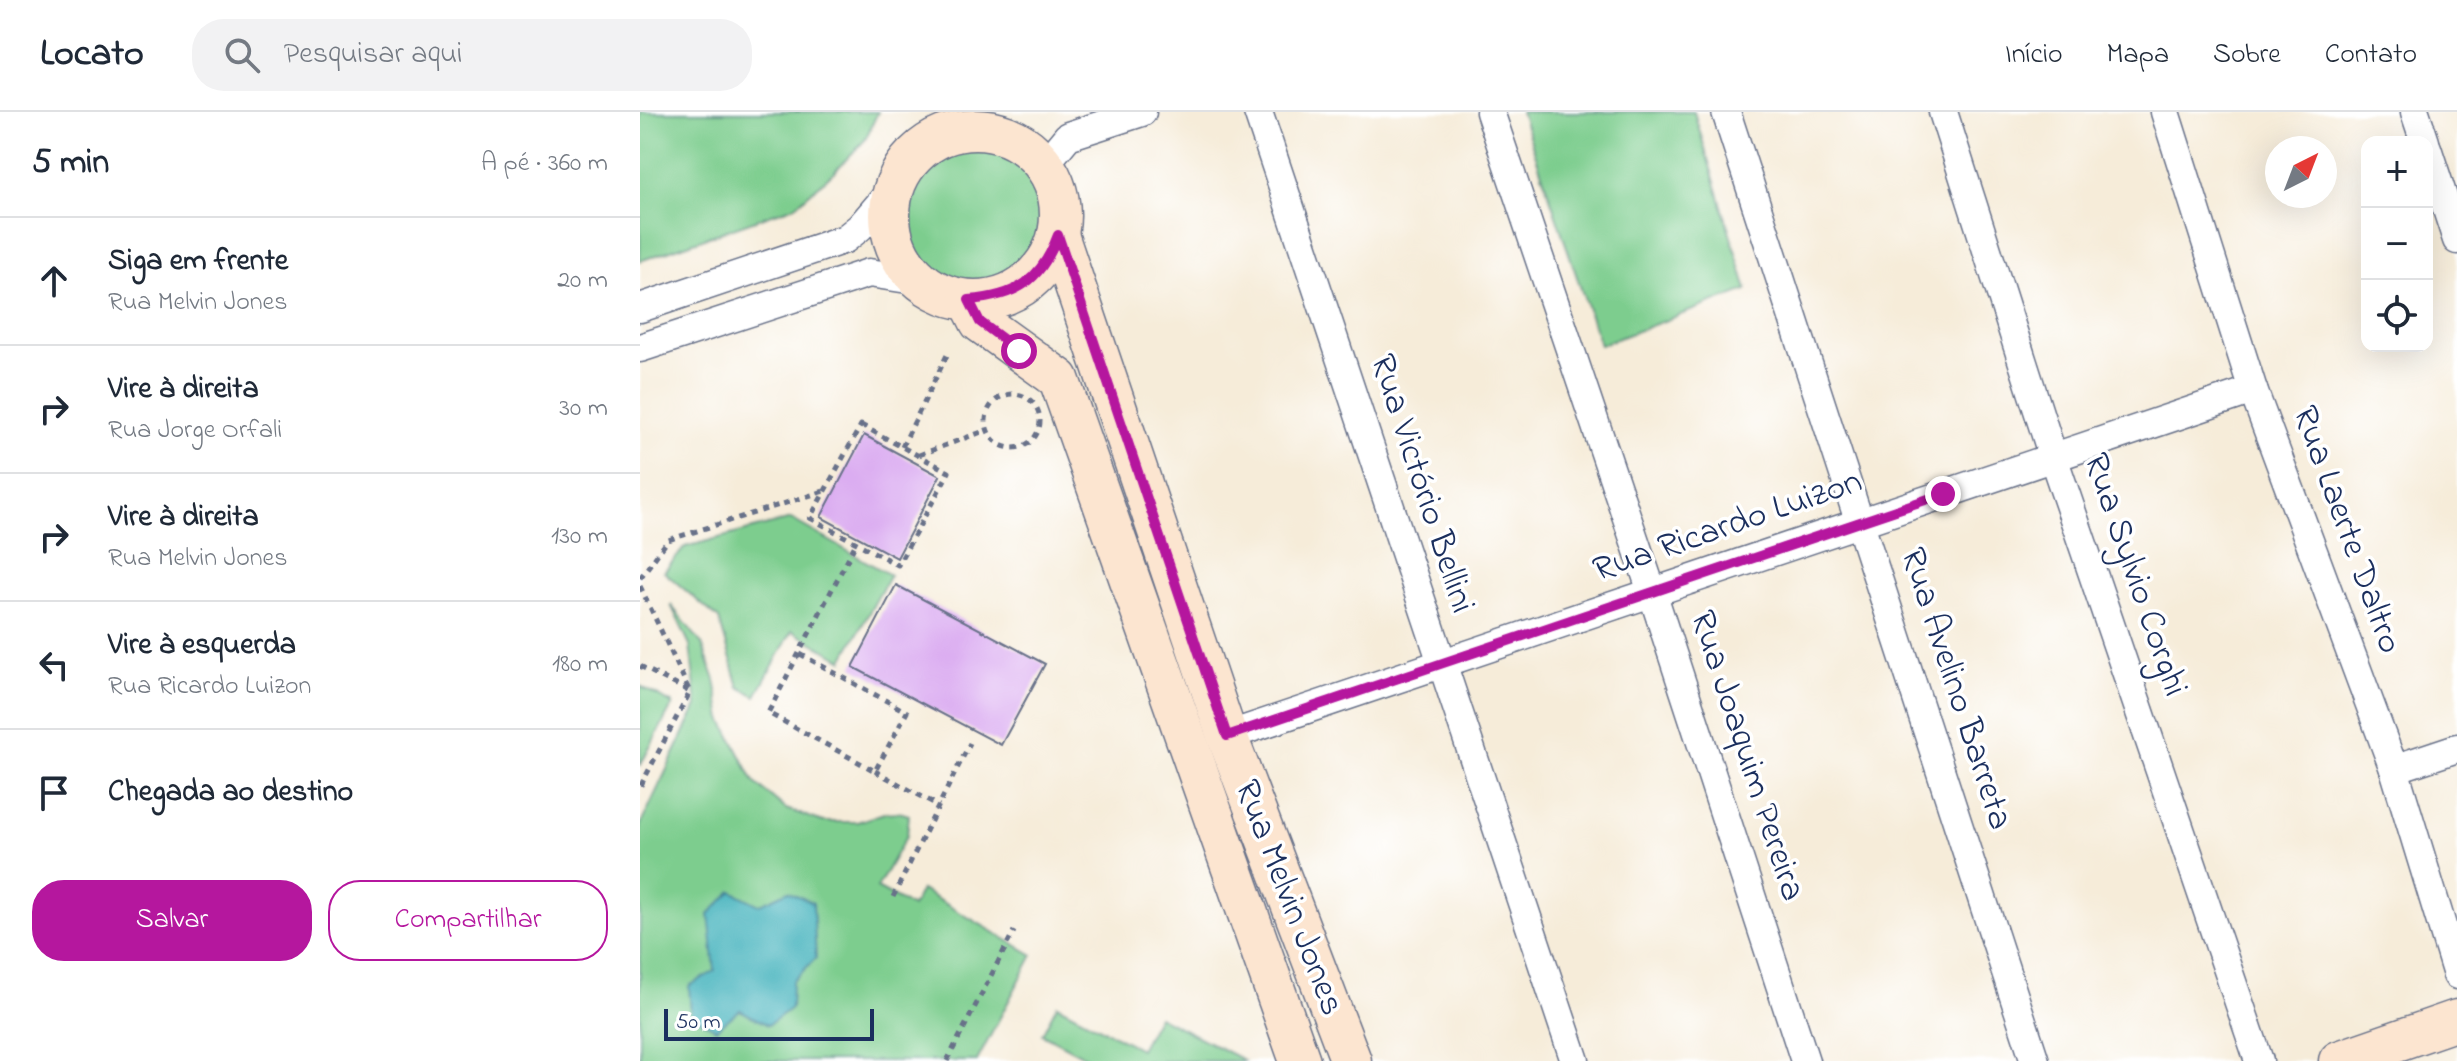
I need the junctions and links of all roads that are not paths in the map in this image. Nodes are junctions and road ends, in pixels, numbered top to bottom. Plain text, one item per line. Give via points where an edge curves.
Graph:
1 (1023, 112) edge
2 (1142, 112) edge
3 (1258, 112) edge
4 (1490, 112) edge
5 (1726, 112) edge
6 (1943, 112) edge
7 (2165, 112) edge
8 (2415, 112) edge
9 (932, 128) edge
10 (2423, 136) edge
11 (1039, 160) junction
12 (2433, 166) edge
13 (895, 186) junction
14 (1058, 235) junction
15 (2457, 240) edge
16 (921, 281) junction
17 (969, 300) junction
18 (640, 308) edge
19 (640, 348) edge
20 (2253, 390) junction
21 (2053, 457) junction
22 (1861, 522) junction
23 (1652, 592) junction
24 (1440, 664) junction
25 (1227, 736) junction
26 (2457, 748) edge
27 (2394, 769) junction
28 (2457, 975) edge
29 (2457, 1020) edge
30 (2355, 1058) edge
31 (1300, 1061) edge
32 (1351, 1061) edge
33 (1575, 1061) edge
34 (1805, 1061) edge
35 (2035, 1061) edge
36 (2259, 1061) edge

1 - 11 street
2 - 11 street via 1068,136
3 - 24 street, Rua Victório Bellini
4 - 23 street, Rua Joaquim Pereira
5 - 22 street, Rua Avelino Barreta
6 - 21 street, Rua Sylvio Corghi
7 - 20 street, Rua Laerte Daltro
8 - 10 street
9 - 11 street via 1011,138
9 - 13 street
11 - 14 street via 1056,187
12 - 15 street
13 - 16 street via 893,238
13 - 18 street via 845,239
14 - 17 street via 1050,257 1016,290
14 - 25 street, Rua Melvin Jones
16 - 17 street
16 - 19 street via 869,273
17 - 31 street, Rua Melvin Jones via 980,322 1059,379
20 - 21 street, Rua Ricardo Luizon
20 - 27 street, Rua Laerte Daltro
21 - 22 street, Rua Ricardo Luizon
21 - 36 street, Rua Sylvio Corghi
22 - 23 street, Rua Ricardo Luizon
22 - 35 street, Rua Avelino Barreta
23 - 24 street, Rua Ricardo Luizon
23 - 34 street, Rua Joaquim Pereira
24 - 25 street, Rua Ricardo Luizon
24 - 33 street, Rua Victório Bellini
25 - 32 street, Rua Melvin Jones
26 - 27 street
27 - 28 street, Rua Laerte Daltro
29 - 30 street

